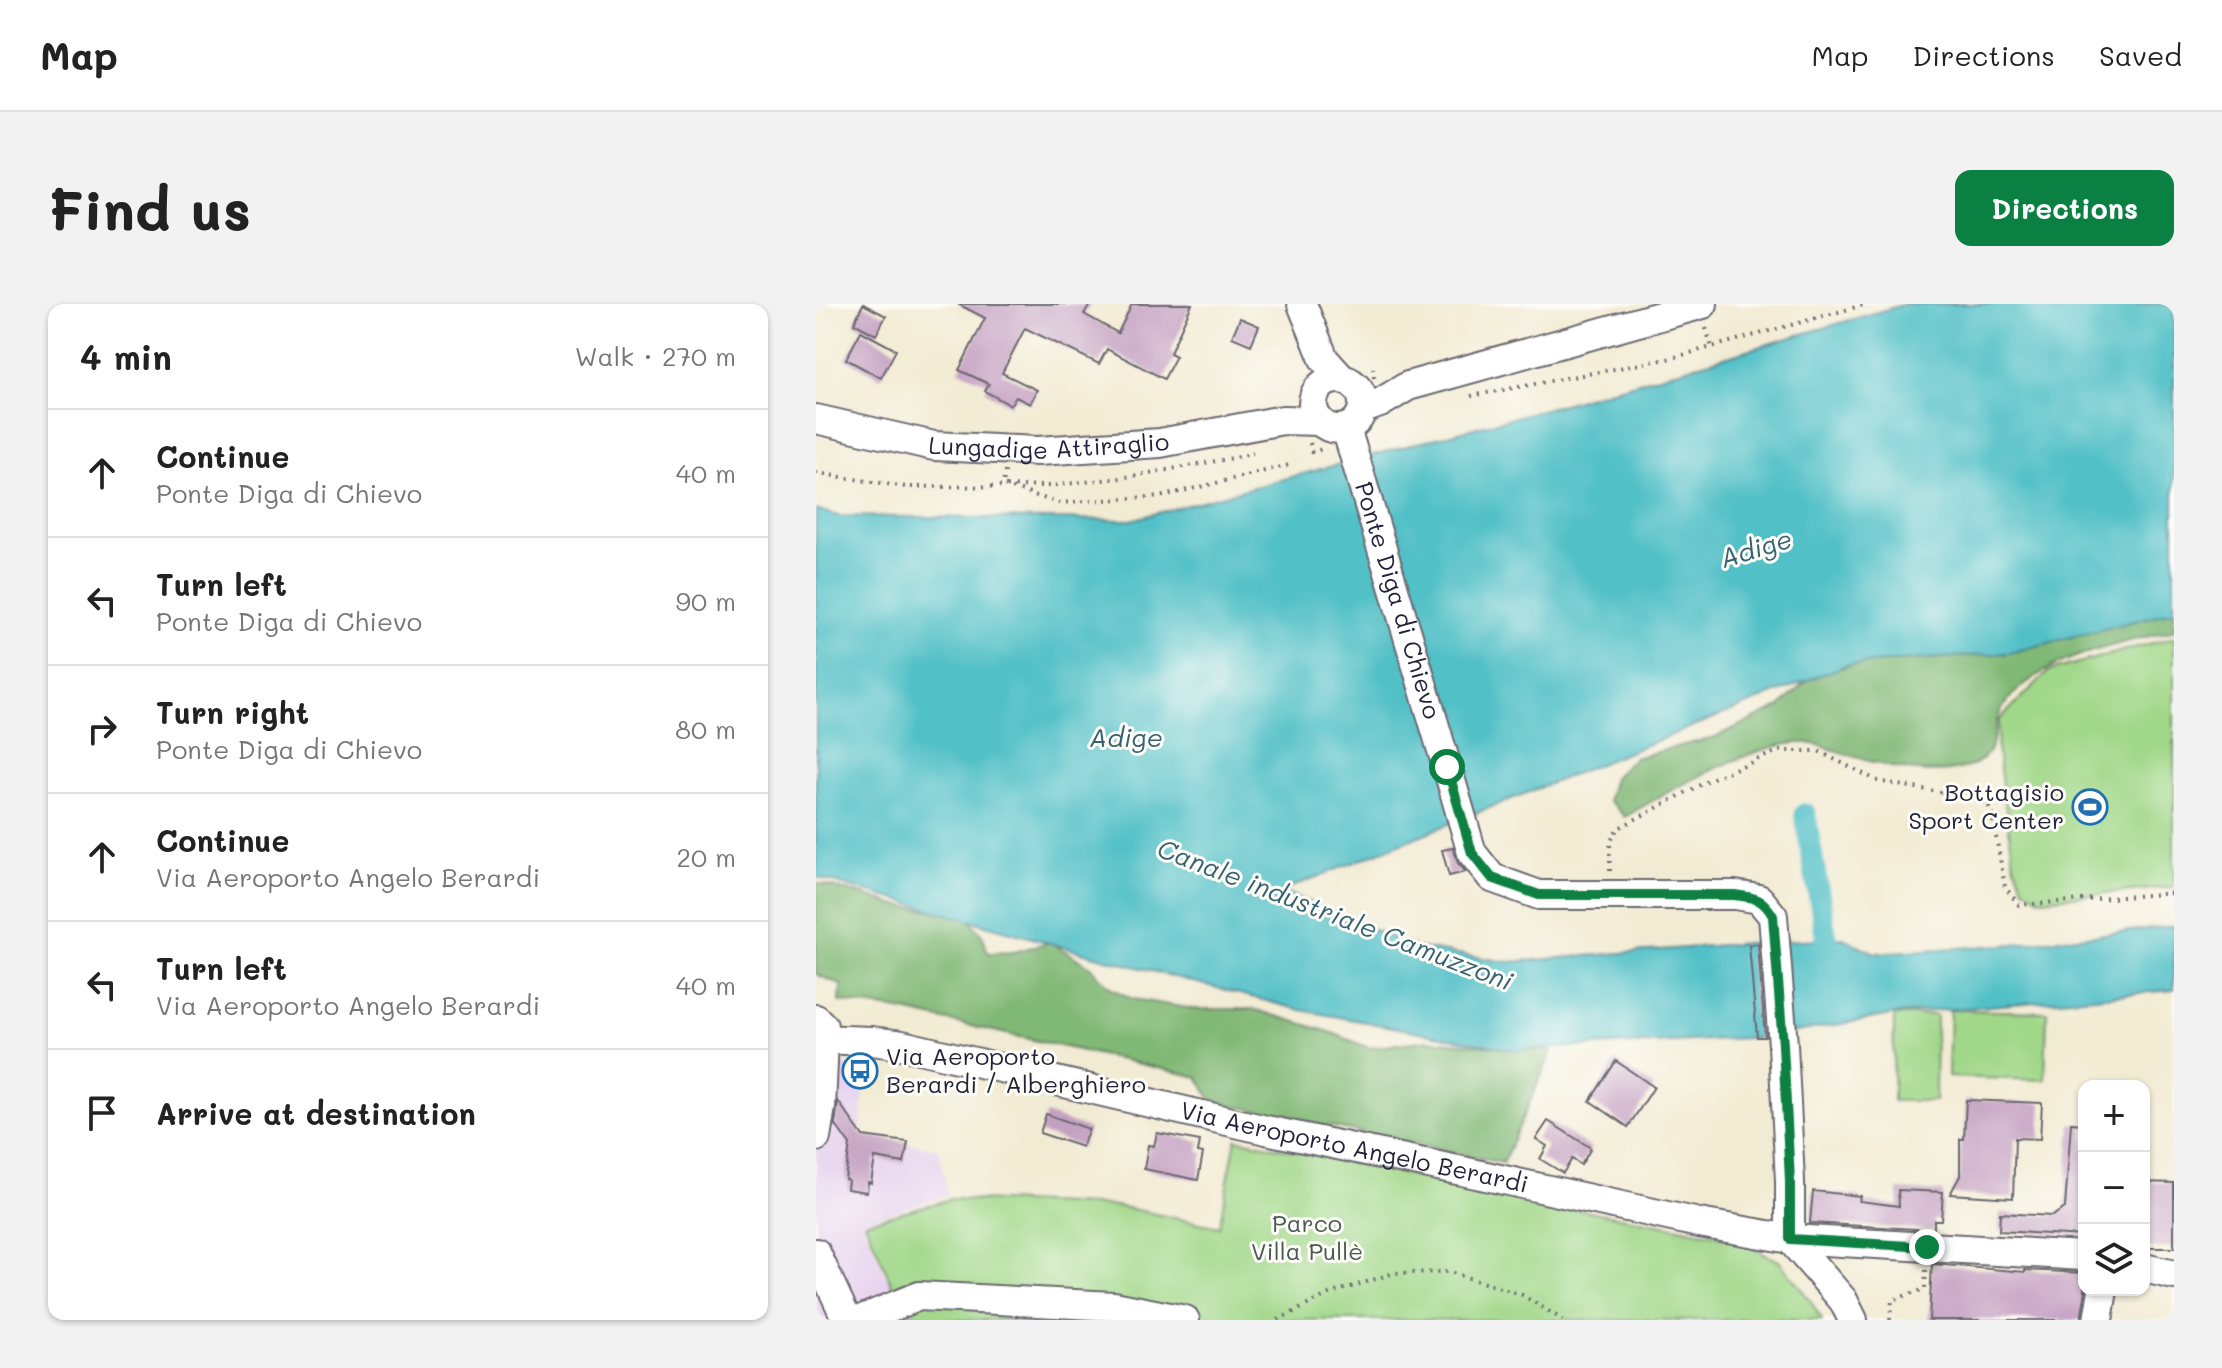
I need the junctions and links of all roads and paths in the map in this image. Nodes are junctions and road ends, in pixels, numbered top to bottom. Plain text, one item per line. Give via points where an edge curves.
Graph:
1 (1302, 304) edge
2 (1703, 304) edge
3 (1867, 304) edge
4 (1458, 399) dead end
5 (1337, 402) junction
6 (816, 419) edge
7 (1293, 464) dead end
8 (1003, 485) dead end
9 (2174, 893) edge
10 (1610, 897) junction
11 (819, 1032) edge
12 (816, 1137) edge
13 (1790, 1239) junction
14 (816, 1253) edge
15 (2078, 1256) edge
16 (1926, 1265) dead end
17 (2150, 1269) edge
18 (2174, 1275) edge
19 (2102, 1296) edge
20 (847, 1320) edge
21 (860, 1320) edge
22 (1185, 1320) edge
23 (1278, 1320) edge
24 (1563, 1320) edge
25 (1853, 1320) edge
26 (1890, 1320) edge
27 (2098, 1320) edge

1 - 5 street, Ponte Diga di Chievo
2 - 5 street, Lungadige Attiraglio via 1408,386 1380,403
3 - 4 path via 1672,358
5 - 6 street, Lungadige Attiraglio via 1283,420 1160,443 1038,451 934,446
5 - 10 street, Ponte Diga di Chievo via 1472,853 1492,878 1539,895
7 - 8 path via 1163,496 1058,503
9 - 10 path via 2019,905 2005,887 1986,799 1973,792 1938,792 1878,781 1818,751 1778,751 1713,778 1617,829 1610,843
10 - 13 street, Ponte Diga di Chievo via 1735,895 1759,899 1773,916
11 - 12 street, Via Aeroporto Angelo Berardi via 821,1107
11 - 13 street, Via Aeroporto Angelo Berardi via 902,1045 1280,1133
13 - 15 street, Via Aeroporto Angelo Berardi
13 - 25 street via 1843,1300
14 - 20 street
16 - 26 path via 1925,1289 1892,1300
17 - 18 street
19 - 27 street
21 - 22 street via 919,1296 1114,1306
23 - 24 path via 1329,1294 1394,1273 1450,1272 1522,1295

